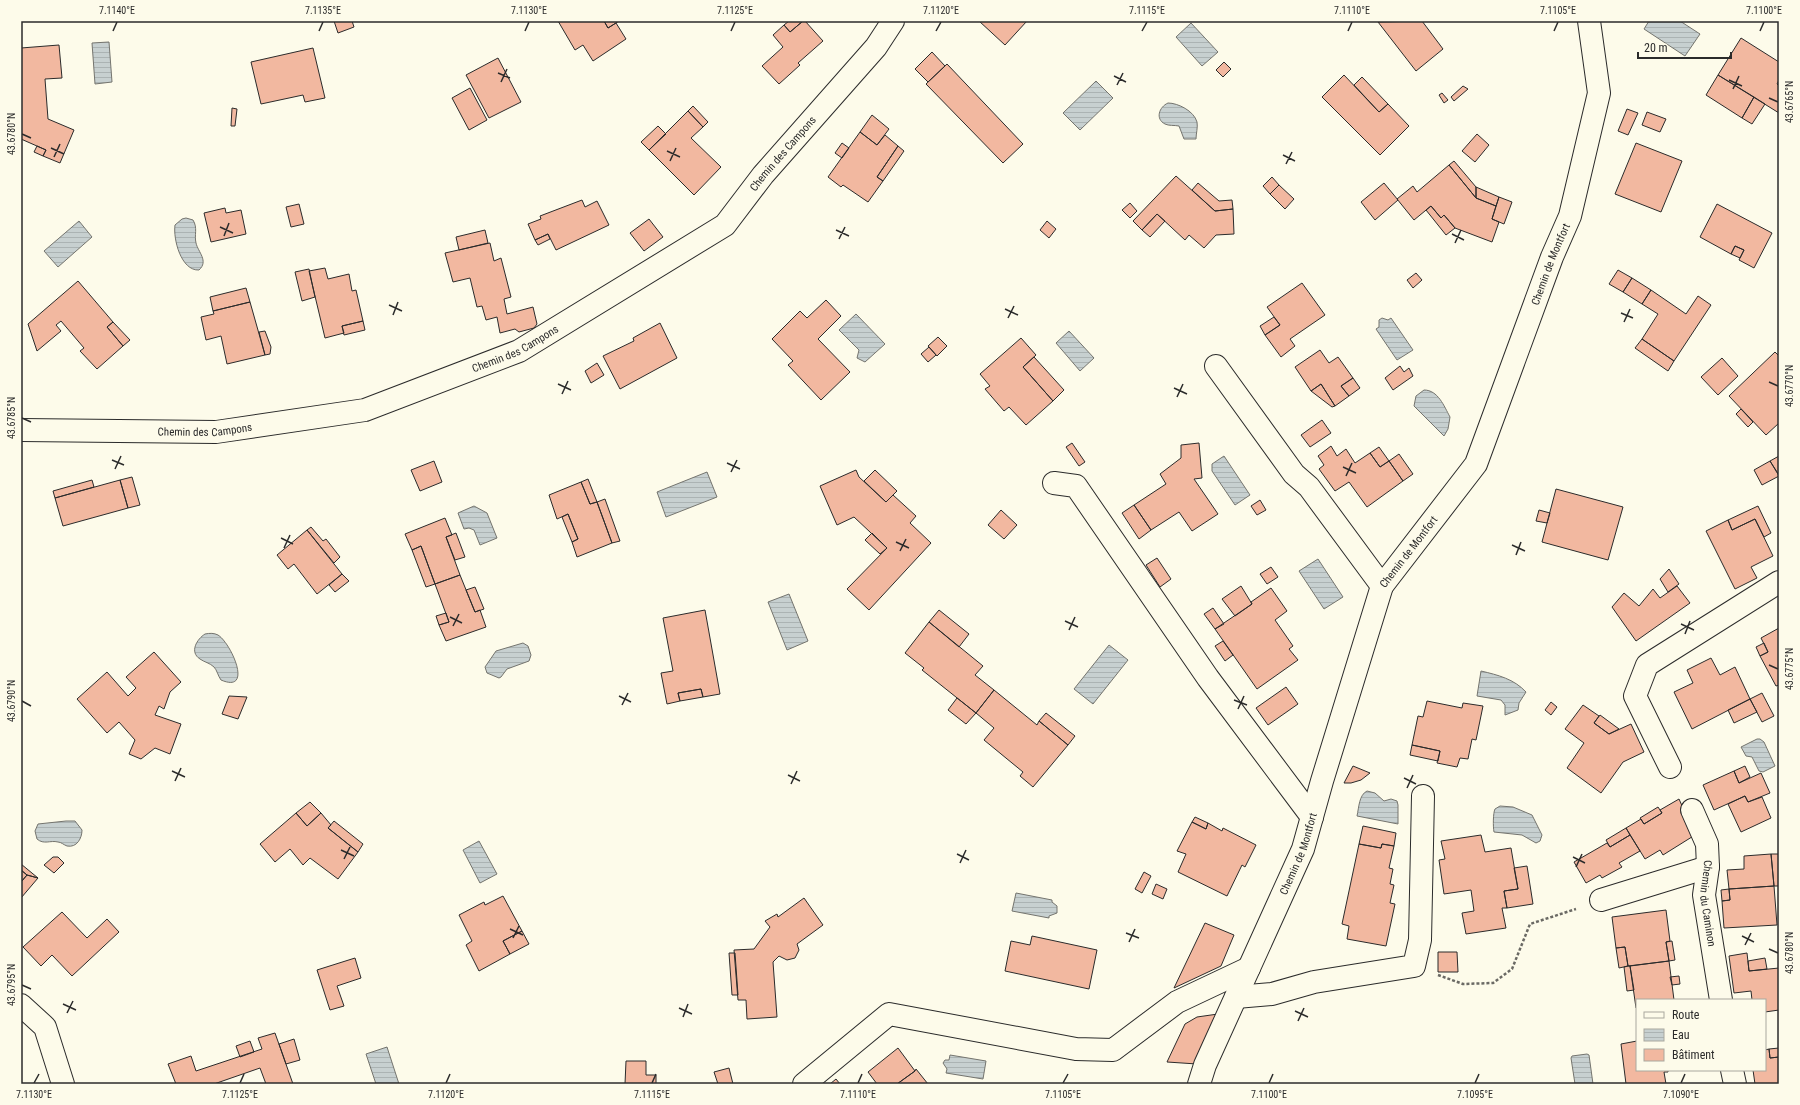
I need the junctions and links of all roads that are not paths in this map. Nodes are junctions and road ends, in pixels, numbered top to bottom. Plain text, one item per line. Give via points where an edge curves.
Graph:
1 (893, 21) edge
2 (1589, 21) edge
3 (1216, 366) dead end
4 (21, 430) edge
5 (1054, 483) dead end
6 (1779, 582) edge
7 (1382, 586) junction
8 (1670, 766) dead end
9 (1423, 796) dead end
10 (1692, 810) dead end
11 (1312, 817) junction
12 (1708, 867) junction
13 (1601, 900) road end
14 (1249, 968) junction
15 (1236, 997) junction
16 (1721, 999) edge
17 (21, 1005) edge
18 (1732, 1071) edge
19 (63, 1084) edge
20 (804, 1084) edge
21 (1198, 1084) edge
22 (1735, 1084) edge

1 - 4 street, Chemin des Campons via 876,47 763,175 725,225 518,351 364,410 216,432
2 - 7 street, Chemin de Montfort via 1599,93 1570,216 1552,257 1476,464
3 - 7 street via 1294,474 1309,487
5 - 11 street via 1076,486 1208,678
6 - 8 street via 1646,665 1635,696
7 - 11 street, Chemin de Montfort
9 - 15 street via 1420,940 1414,966 1314,982 1272,994
10 - 12 street, Chemin du Caminon via 1707,844
11 - 14 street, Chemin de Montfort via 1303,849
12 - 13 street
12 - 16 street, Chemin du Caminon via 1704,895
14 - 15 street, Chemin de Montfort
14 - 20 street via 1177,1002 1113,1050 1076,1049 889,1014
15 - 21 street, Chemin de Montfort
17 - 19 street via 45,1027
18 - 22 street

